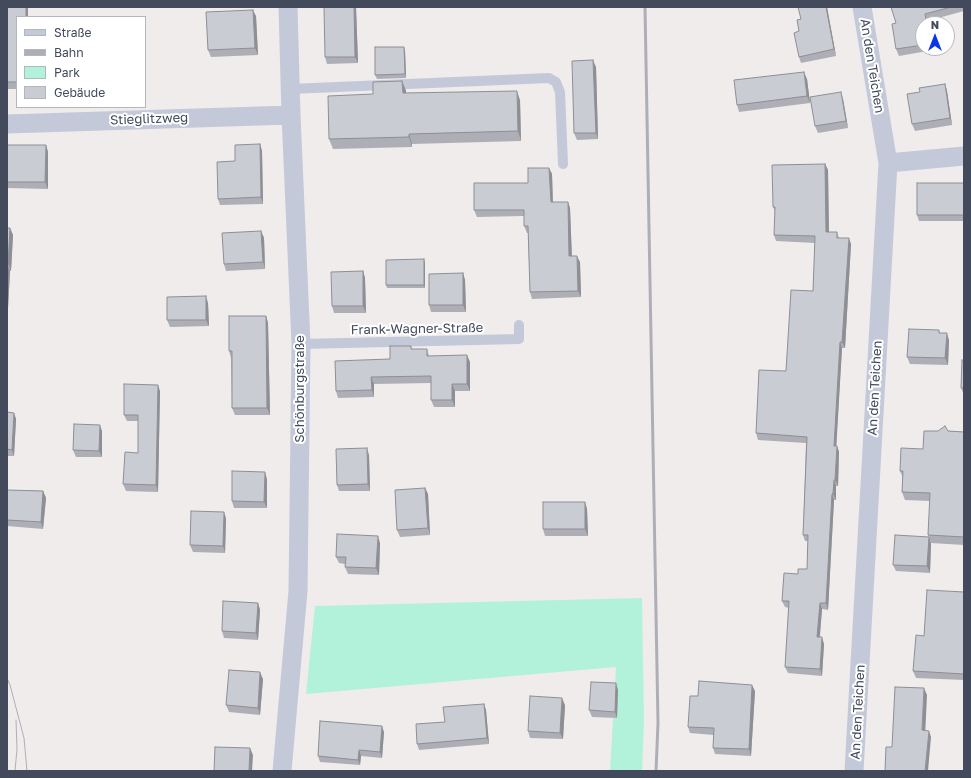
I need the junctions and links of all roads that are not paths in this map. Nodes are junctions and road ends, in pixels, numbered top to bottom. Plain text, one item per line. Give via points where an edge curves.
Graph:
1 (288, 7) edge
2 (862, 7) edge
3 (290, 89) junction
4 (291, 115) junction
5 (7, 124) edge
6 (964, 156) edge
7 (888, 163) junction
8 (563, 164) dead end
9 (519, 324) dead end
10 (301, 344) junction
11 (282, 771) edge
12 (854, 771) edge

1 - 3 street, Schönburgstraße
2 - 7 street, An den Teichen
3 - 4 street, Schönburgstraße
3 - 8 lane via 549,78 556,82 560,92
4 - 5 street, Stieglitzweg
4 - 10 street, Schönburgstraße
6 - 7 street
7 - 12 street, An den Teichen
9 - 10 lane, Frank-Wagner-Straße via 519,339
10 - 11 street, Schönburgstraße via 298,591

